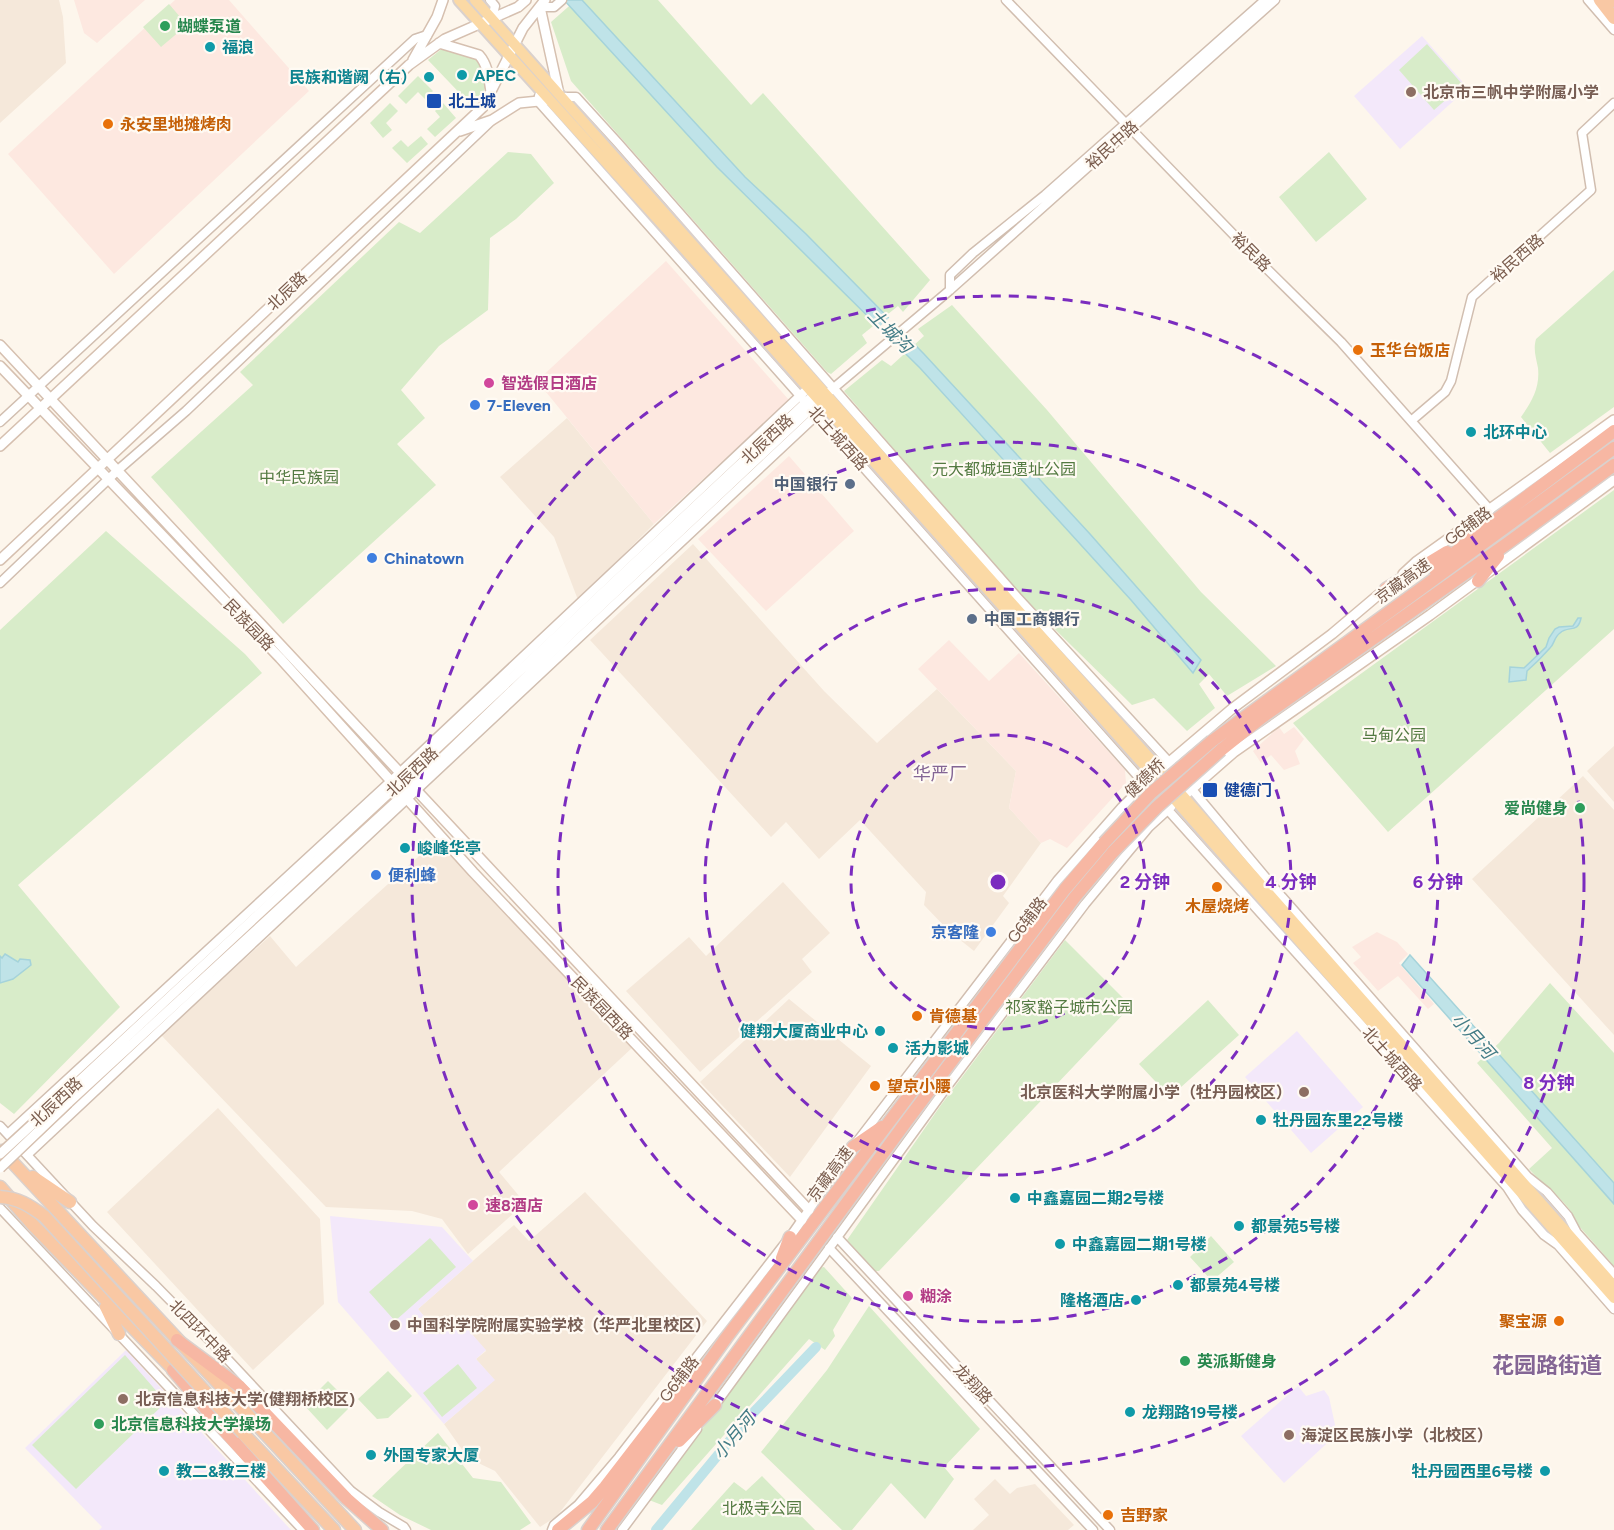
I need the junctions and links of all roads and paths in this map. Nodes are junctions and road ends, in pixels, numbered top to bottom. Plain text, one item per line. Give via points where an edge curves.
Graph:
1 (443, 0) edge
2 (459, 0) edge
3 (476, 0) edge
4 (490, 0) edge
5 (526, 0) edge
6 (562, 0) edge
7 (1006, 0) edge
8 (1265, 0) edge
9 (1275, 0) edge
10 (1588, 0) edge
11 (1600, 0) edge
12 (542, 3) edge
13 (492, 18) junction
14 (1614, 18) edge
15 (480, 24) junction
16 (1614, 30) edge
17 (427, 35) junction
18 (439, 43) junction
19 (514, 44) junction
20 (508, 56) junction
21 (411, 64) junction
22 (491, 92) junction
23 (561, 95) junction
24 (542, 97) junction
25 (1614, 103) edge
26 (492, 120) junction
27 (1128, 126) junction
28 (458, 131) junction
29 (0, 345) edge
30 (880, 348) joint
31 (0, 366) edge
32 (38, 386) junction
33 (28, 396) junction
34 (50, 399) junction
35 (816, 400) junction
36 (40, 408) junction
37 (1614, 420) edge
38 (1411, 421) junction
39 (0, 422) edge
40 (1614, 431) edge
41 (0, 446) edge
42 (1614, 448) edge
43 (107, 460) junction
44 (1614, 465) edge
45 (98, 468) junction
46 (118, 470) junction
47 (109, 478) junction
48 (1614, 480) edge
49 (1490, 510) junction
50 (1474, 536) junction
51 (1508, 543) junction
52 (0, 560) edge
53 (1478, 581) junction
54 (0, 583) edge
55 (1386, 589) junction
56 (1380, 619) junction
57 (1188, 745) junction
58 (1216, 746) junction
59 (1169, 762) junction
60 (1211, 772) junction
61 (1156, 773) junction
62 (402, 776) junction
63 (394, 784) junction
64 (1144, 784) junction
65 (413, 789) junction
66 (405, 796) junction
67 (1184, 796) junction
68 (1122, 807) junction
69 (1168, 810) junction
70 (1149, 827) junction
71 (1104, 843) joint
72 (350, 852) junction
73 (1113, 852) joint
74 (331, 861) junction
75 (237, 923) junction
76 (228, 941) junction
77 (242, 947) junction
78 (197, 970) junction
79 (180, 976) junction
80 (209, 983) junction
81 (193, 988) junction
82 (65, 1100) junction
83 (31, 1113) junction
84 (892, 1119) junction
85 (0, 1126) edge
86 (51, 1133) junction
87 (8, 1134) junction
88 (853, 1147) junction
89 (0, 1148) edge
90 (0, 1154) edge
91 (27, 1155) junction
92 (16, 1166) junction
93 (0, 1168) edge
94 (0, 1187) edge
95 (0, 1197) edge
96 (70, 1202) junction
97 (0, 1208) edge
98 (809, 1210) junction
99 (802, 1220) junction
100 (790, 1237) junction
101 (837, 1237) junction
102 (829, 1248) junction
103 (1614, 1274) edge
104 (775, 1275) junction
105 (1614, 1286) edge
106 (100, 1295) junction
107 (1614, 1298) edge
108 (1614, 1309) edge
109 (119, 1334) junction
110 (726, 1338) junction
111 (177, 1340) junction
112 (173, 1370) junction
113 (715, 1405) junction
114 (243, 1433) junction
115 (650, 1469) junction
116 (623, 1483) junction
117 (347, 1499) junction
118 (407, 1529) edge
119 (553, 1529) edge
120 (608, 1529) edge
121 (303, 1530) edge
122 (313, 1530) edge
123 (334, 1530) edge
124 (355, 1530) edge
125 (382, 1530) edge
126 (389, 1530) edge
127 (580, 1530) edge
128 (588, 1530) edge
129 (622, 1530) edge
130 (1093, 1530) edge
131 (1110, 1530) edge

1 - 17 main road
2 - 15 main road, 北土城西路
3 - 13 main road, 北土城西路
4 - 13 street via 495,6
5 - 13 main road
6 - 12 street via 554,7
7 - 27 street, 裕民路
8 - 27 street, 裕民中路
9 - 27 street, 裕民中路
10 - 16 street
11 - 14 highway
12 - 19 main road, 北辰路
12 - 23 main road
13 - 15 main road
13 - 19 main road, 北土城西路
15 - 18 main road
15 - 20 main road, 北土城西路
17 - 21 main road
17 - 32 street via 415,39
18 - 21 main road
18 - 22 main road via 479,55
19 - 20 main road, 北辰路
19 - 23 main road, 北土城西路
20 - 22 main road, 北辰路
20 - 24 main road, 北土城西路
21 - 34 main road
22 - 28 main road, 北辰路 via 483,107
23 - 35 main road, 北土城西路
24 - 26 main road via 519,104
24 - 35 main road, 北土城西路 via 658,219
25 - 38 street, 裕民西路 via 1582,133 1591,190 1472,297 1451,381 1445,392
26 - 28 main road
26 - 46 street, 北辰路 via 186,411
27 - 30 street, 裕民中路 via 950,290
27 - 38 street, 裕民路 via 1341,342
28 - 43 main road, 北辰路
29 - 32 main road, 民族园路
30 - 35 street, 北辰西路
31 - 33 main road, 民族园路
32 - 33 street
32 - 34 main road, 民族园路
33 - 36 main road, 民族园路
33 - 39 street
34 - 36 main road
34 - 43 main road, 民族园路
35 - 59 street, 北土城西路 via 1017,597
35 - 61 main road, 北土城西路
35 - 62 main road, 北辰西路
35 - 64 street, 北土城西路
35 - 65 main road, 北辰西路 via 750,471 575,630
36 - 41 main road
36 - 45 main road, 民族园路
37 - 49 main road, G6辅路
38 - 49 street, 裕民路
40 - 50 highway
42 - 56 highway, 京藏高速
43 - 45 main road, 北辰路
43 - 46 main road, 民族园路
44 - 51 highway, 京藏高速
45 - 47 main road, 民族园路
45 - 52 main road, 北辰路
46 - 47 street, 北辰路
46 - 62 main road, 民族园路
47 - 54 street, 北辰路
47 - 63 main road, 民族园路
48 - 53 main road
49 - 55 main road, G6辅路 via 1416,562
50 - 55 highway
50 - 56 highway
51 - 53 highway
51 - 58 highway, 京藏高速
53 - 60 main road
55 - 57 main road, G6辅路
56 - 58 highway, 京藏高速
57 - 59 main road, G6辅路
57 - 60 street
58 - 71 highway, 健德桥, bridge via 1151,793
58 - 73 highway, 健德桥, bridge
59 - 61 main road, G6辅路
59 - 67 street, 北土城西路
60 - 67 main road
61 - 64 street, G6辅路
61 - 67 main road, 北土城西路
62 - 63 main road, 北辰西路
62 - 65 main road, 民族园路
63 - 66 main road, 民族园路
63 - 75 street, 北辰西路
63 - 76 main road, 北辰西路
64 - 68 street, G6辅路
64 - 69 street, 北土城西路
65 - 66 main road, 北辰西路
65 - 98 main road, 民族园西路
66 - 72 street, 北辰西路
66 - 74 main road, 北辰西路
66 - 99 main road, 民族园西路
67 - 69 street
67 - 103 street, 北土城西路 via 1282,897 1527,1176 1547,1192
67 - 105 main road, 北土城西路
67 - 107 main road, 北土城西路
68 - 70 street
68 - 88 street, G6辅路 via 1057,881
69 - 70 street
69 - 108 street, 北土城西路
70 - 101 street via 1085,904
71 - 84 highway, 京藏高速
72 - 74 main road
72 - 77 street, 北辰西路
73 - 115 highway, 京藏高速 via 906,1122
74 - 77 main road, 北辰西路
75 - 76 main road
75 - 79 street, 北辰西路
76 - 78 main road, 北辰西路
77 - 80 street, 北辰西路
77 - 81 main road, 北辰西路
78 - 79 main road
78 - 82 main road, 北辰西路
79 - 83 street, 北辰西路
80 - 81 main road
80 - 86 street, 北辰西路
81 - 82 main road, 北辰西路
82 - 90 main road, 北辰西路, bridge
82 - 93 main road, 北辰西路, bridge
83 - 86 street
83 - 87 street, 北辰西路
84 - 88 highway
84 - 104 highway, 京藏高速
85 - 87 street, 北四环中路
86 - 91 street, 北辰西路
87 - 91 street, 北四环中路
88 - 98 street, G6辅路
89 - 92 highway, 北四环中路
91 - 96 street, 北四环中路
92 - 96 highway
92 - 111 highway, 北四环中路
94 - 106 highway
95 - 114 highway, bridge via 15,1198 44,1216
96 - 118 street, 北四环中路 via 217,1348 351,1491
97 - 109 street
98 - 99 street, G6辅路
99 - 100 street, G6辅路
100 - 104 highway
100 - 119 street, G6辅路 via 619,1458
101 - 102 street
101 - 131 street, 龙翔路
102 - 113 street
102 - 130 street, 龙翔路
104 - 110 highway, 京藏高速
106 - 109 highway
106 - 112 highway
109 - 121 street
110 - 116 highway, 京藏高速
110 - 119 highway via 682,1387 605,1487 578,1514
111 - 117 highway via 239,1386
111 - 124 highway, 北四环中路
112 - 114 highway
112 - 122 highway
113 - 115 highway
113 - 129 street
114 - 123 highway
115 - 120 highway, 京藏高速
116 - 127 highway
116 - 128 highway, 京藏高速
117 - 125 highway
117 - 126 highway

